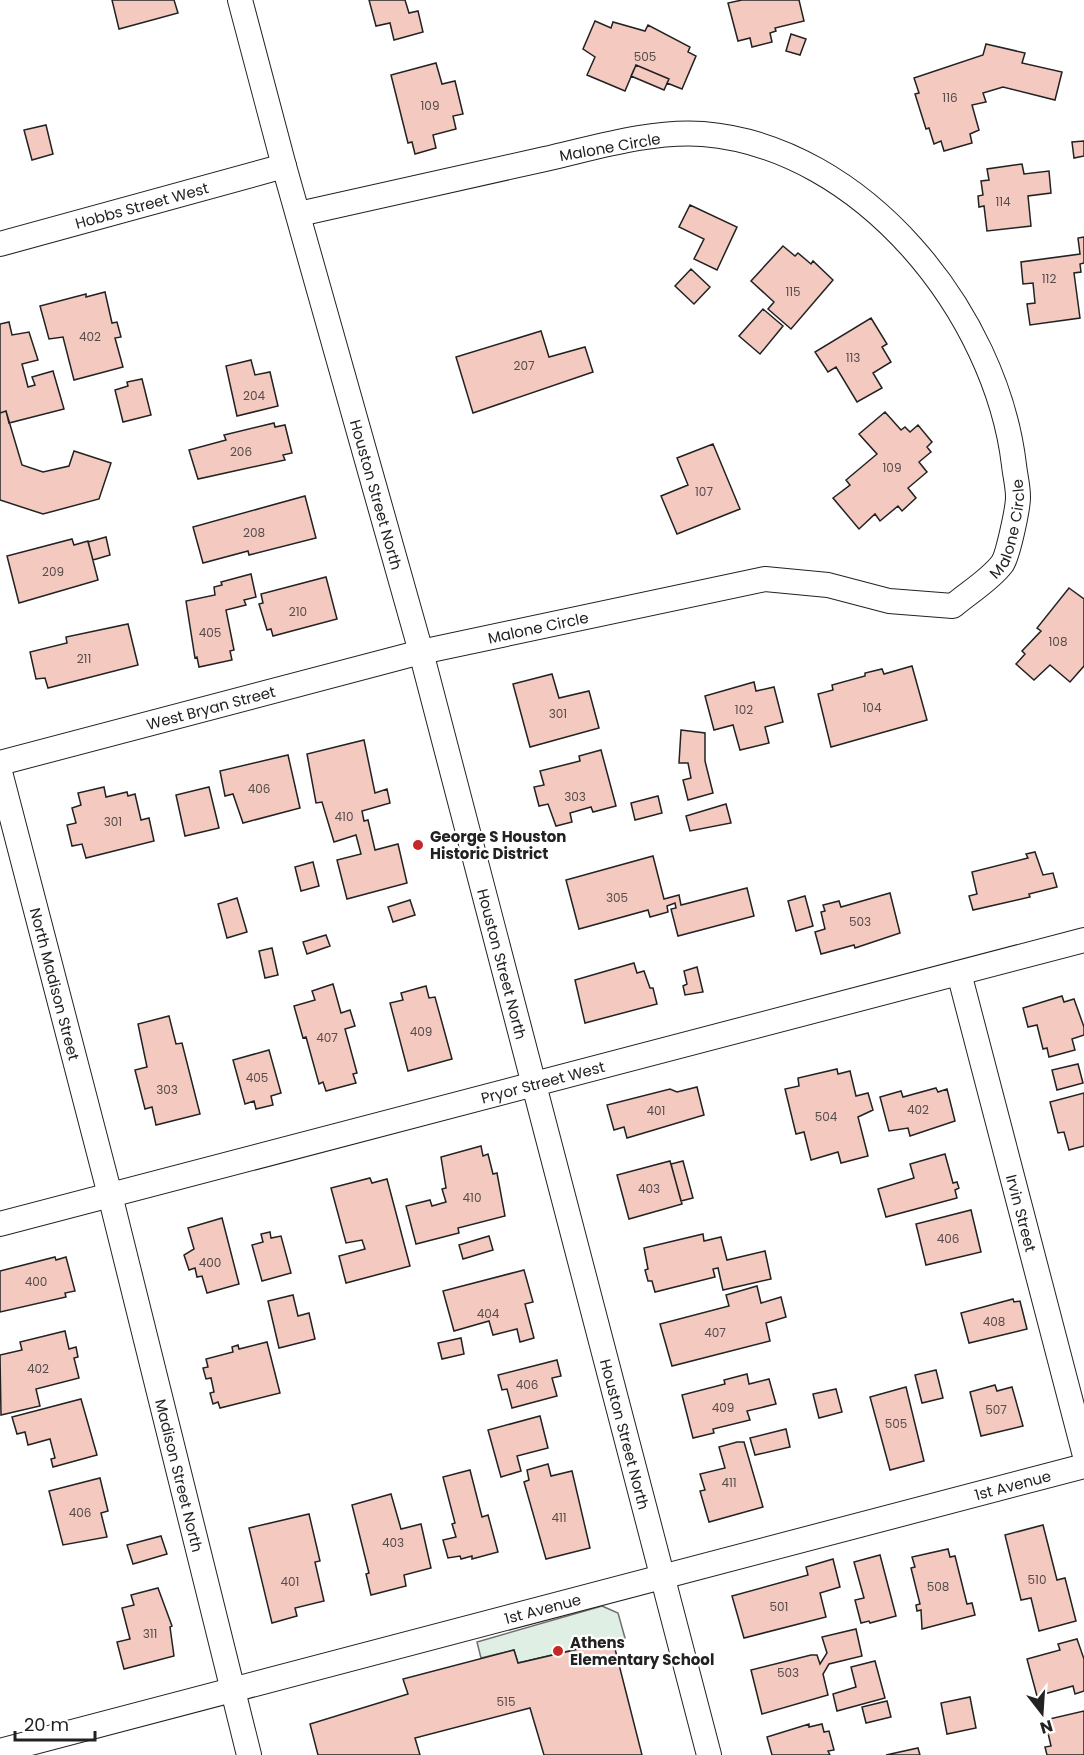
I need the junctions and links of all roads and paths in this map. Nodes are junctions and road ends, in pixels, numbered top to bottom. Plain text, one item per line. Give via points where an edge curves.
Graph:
1 (240, 0) edge
2 (284, 166) junction
3 (299, 214) junction
4 (0, 244) edge
5 (421, 652) junction
6 (0, 763) edge
7 (0, 772) edge
8 (1084, 940) edge
9 (959, 973) junction
10 (534, 1084) junction
11 (110, 1195) junction
12 (0, 1224) edge
13 (1084, 1452) edge
14 (1084, 1466) edge
15 (662, 1576) junction
16 (231, 1689) junction
17 (0, 1750) edge
18 (249, 1755) edge
19 (710, 1755) edge

1 - 2 street, Houston Street North
2 - 3 street, Houston Street North
2 - 4 street, Hobbs Street West
3 - 5 street, Houston Street North
3 - 5 street, Malone Circle via 638,138 702,134 766,147 851,193 900,235 943,284 976,340 1010,432 1018,497 1003,563 953,606 889,601 828,585 765,579
5 - 6 street, West Bryan Street
5 - 10 street, Houston Street North
7 - 11 street, North Madison Street
8 - 9 street, Pryor Street West
9 - 10 street, Pryor Street West
9 - 13 street, Irvin Street
10 - 11 street, Pryor Street West
10 - 15 street, Houston Street North
11 - 12 street, Pryor Street West
11 - 16 street, Madison Street North
14 - 15 street, 1st Avenue
15 - 16 street, 1st Avenue
15 - 19 street, Houston Street North
16 - 17 street, 1st Avenue
16 - 18 street, Madison Street North

